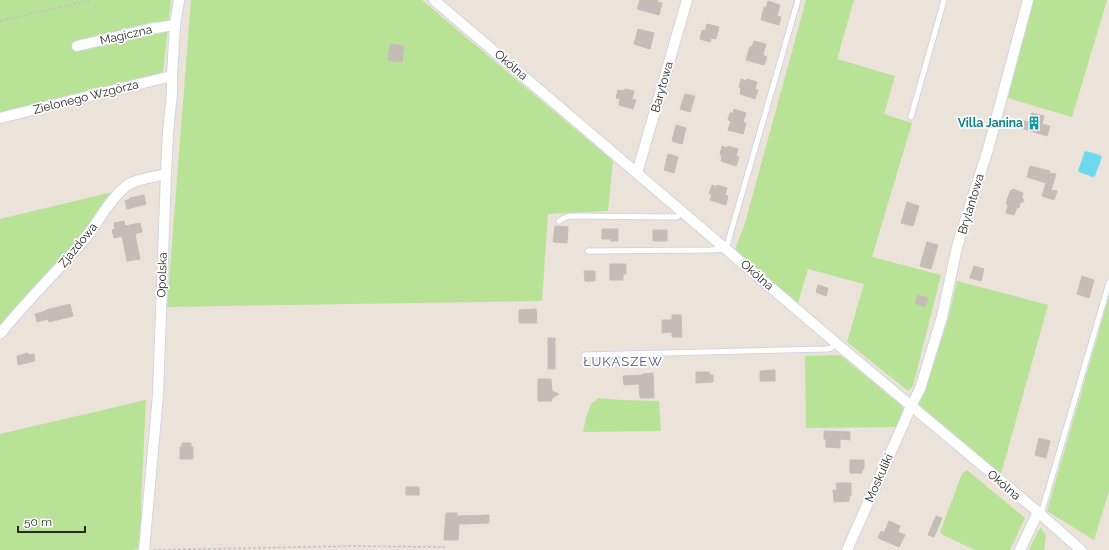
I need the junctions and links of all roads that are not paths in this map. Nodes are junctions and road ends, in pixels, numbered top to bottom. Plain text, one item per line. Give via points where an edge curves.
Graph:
1 (179, 0) edge
2 (434, 0) edge
3 (686, 0) edge
4 (798, 0) edge
5 (944, 0) edge
6 (1028, 0) edge
7 (175, 25) junction
8 (77, 46) dead end
9 (172, 76) junction
10 (911, 117) dead end
11 (0, 118) edge
12 (638, 173) junction
13 (166, 174) junction
14 (684, 213) junction
15 (559, 221) dead end
16 (726, 249) junction
17 (588, 251) dead end
18 (1109, 283) edge
19 (0, 334) edge
20 (836, 343) junction
21 (584, 355) dead end
22 (911, 406) junction
23 (1039, 514) junction
24 (144, 550) edge
25 (847, 550) edge
26 (1020, 550) edge
27 (1081, 550) edge

1 - 7 street, Opolska
2 - 12 street, Okólna
3 - 12 street, Barytowa
4 - 16 lane
5 - 10 lane
6 - 22 street, Brylantowa via 988,149 957,248 942,317 920,389
7 - 8 street, Magiczna
7 - 9 street, Opolska
9 - 11 street, Zielonego Wzgórza
9 - 13 street, Opolska
12 - 14 street, Okólna
13 - 19 street, Zjazdowa via 126,186 110,202 87,237 66,262
13 - 24 street, Opolska via 158,395
14 - 15 lane via 676,216 570,216
14 - 16 street, Okólna
16 - 17 lane
16 - 20 street, Okólna
18 - 23 lane
20 - 21 lane via 827,349
20 - 22 street, Okólna
22 - 23 street, Okólna
22 - 25 street, Moskuliki
23 - 26 street
23 - 27 street, Okólna

